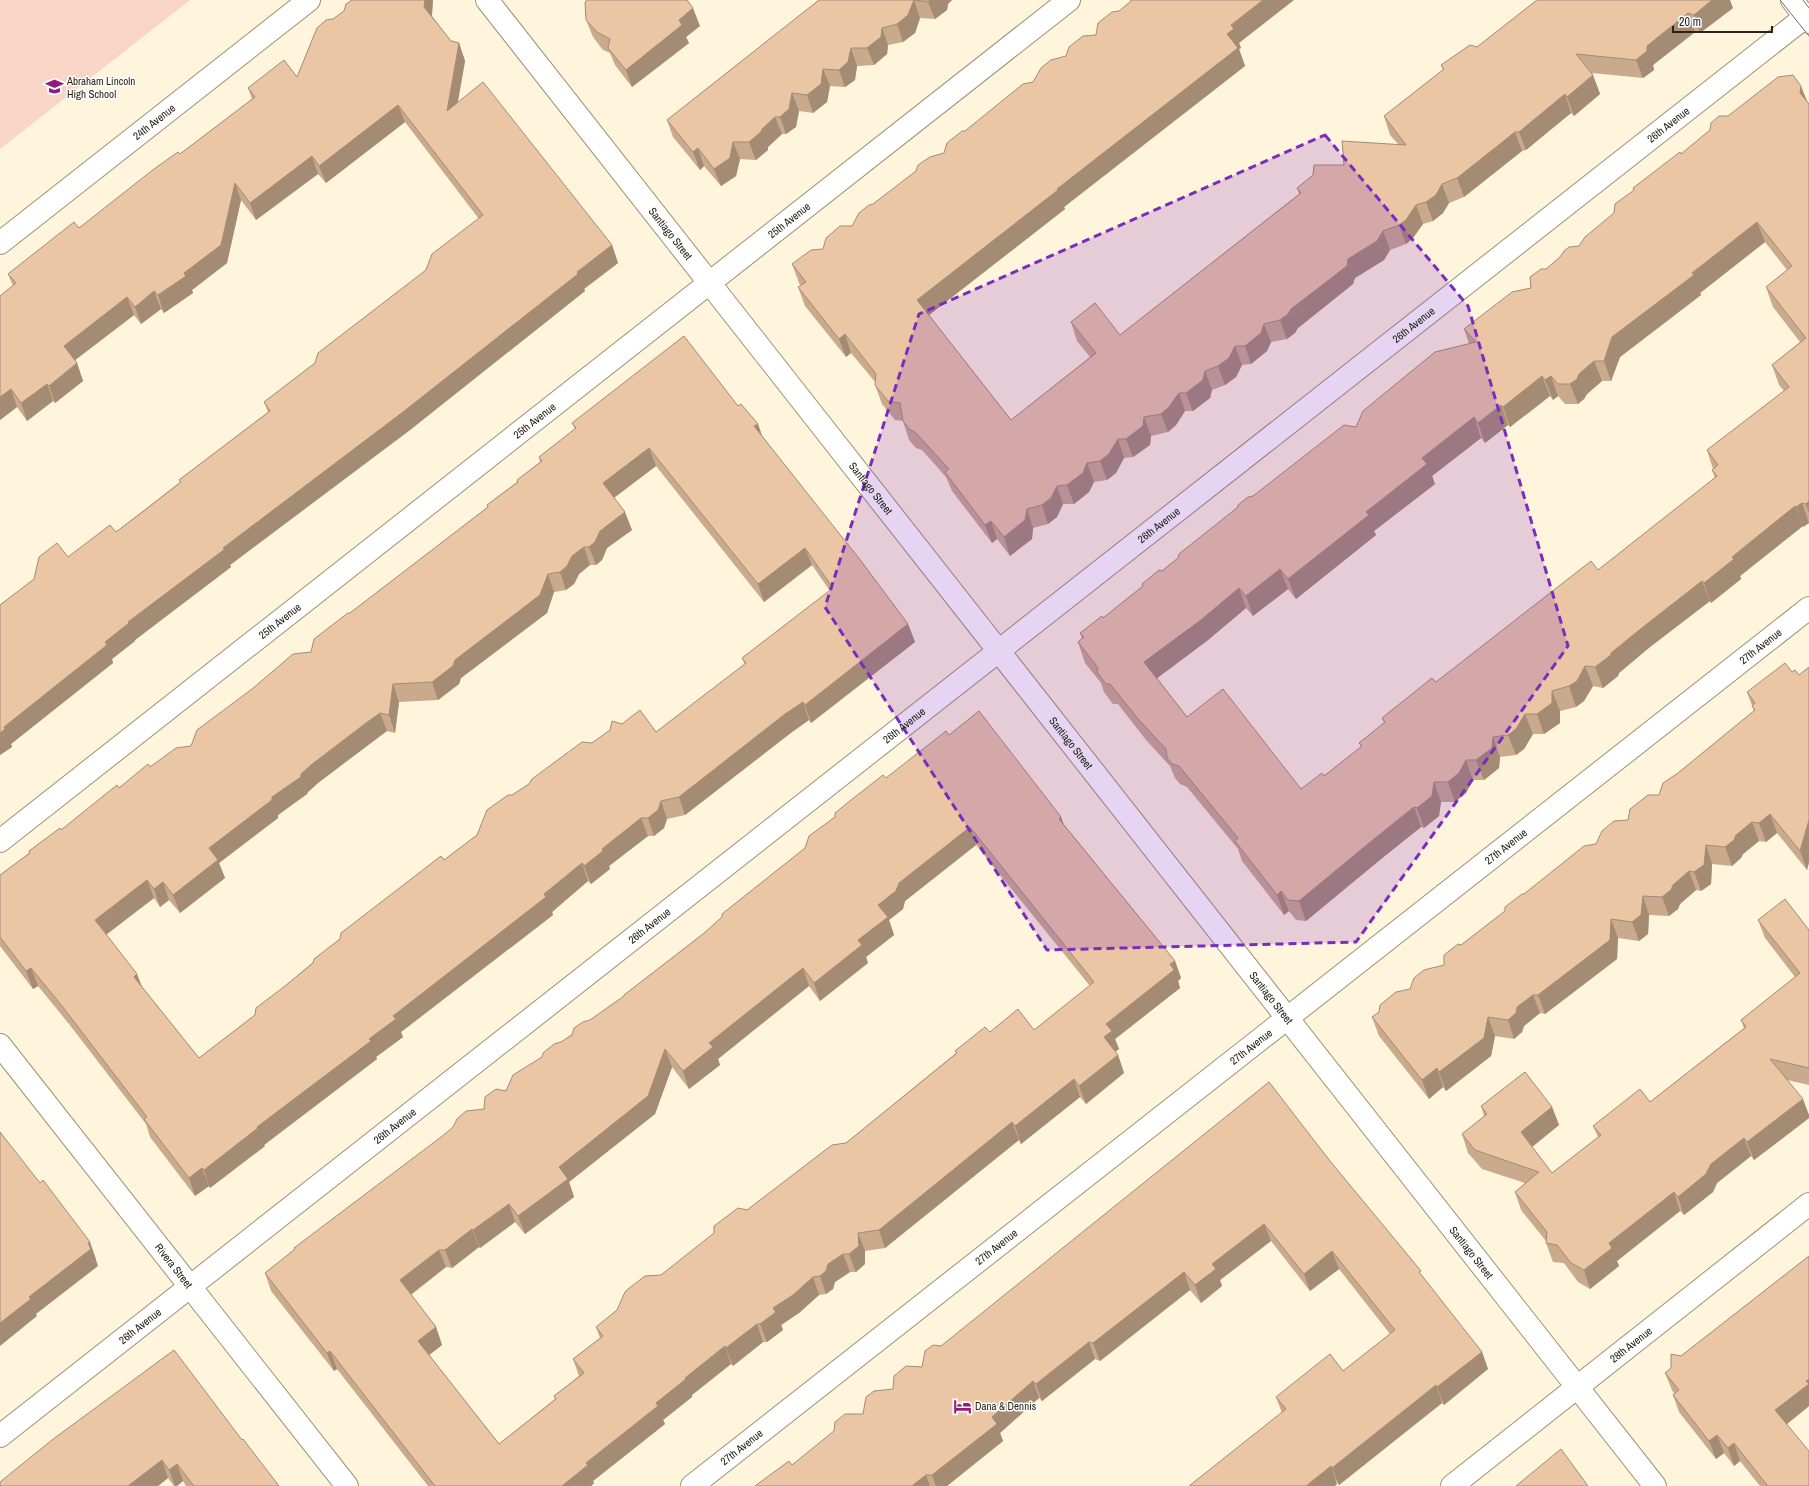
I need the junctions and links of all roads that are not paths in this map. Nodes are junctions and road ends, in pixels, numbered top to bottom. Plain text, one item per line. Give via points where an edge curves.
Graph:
1 (309, 0) edge
2 (487, 0) edge
3 (1069, 0) edge
4 (1792, 0) edge
5 (1808, 18) edge
6 (0, 243) edge
7 (709, 283) junction
8 (1809, 608) edge
9 (998, 651) junction
10 (0, 841) edge
11 (1287, 1018) junction
12 (0, 1045) edge
13 (1809, 1204) edge
14 (190, 1287) junction
15 (1577, 1387) junction
16 (0, 1436) edge
17 (347, 1486) edge
18 (692, 1486) edge
19 (1452, 1486) edge
20 (1655, 1486) edge

1 - 6 street, 24th Avenue
2 - 7 street, Santiago Street
3 - 7 street, 25th Avenue
4 - 5 street
5 - 9 street, 26th Avenue
7 - 9 street, Santiago Street
7 - 10 street, 25th Avenue
8 - 11 street, 27th Avenue
9 - 11 street, Santiago Street
9 - 14 street, 26th Avenue
11 - 15 street, Santiago Street
11 - 18 street, 27th Avenue
12 - 14 street, Rivera Street
13 - 15 street, 28th Avenue
14 - 16 street, 26th Avenue
14 - 17 street, Rivera Street
15 - 19 street, 28th Avenue
15 - 20 street, Santiago Street

